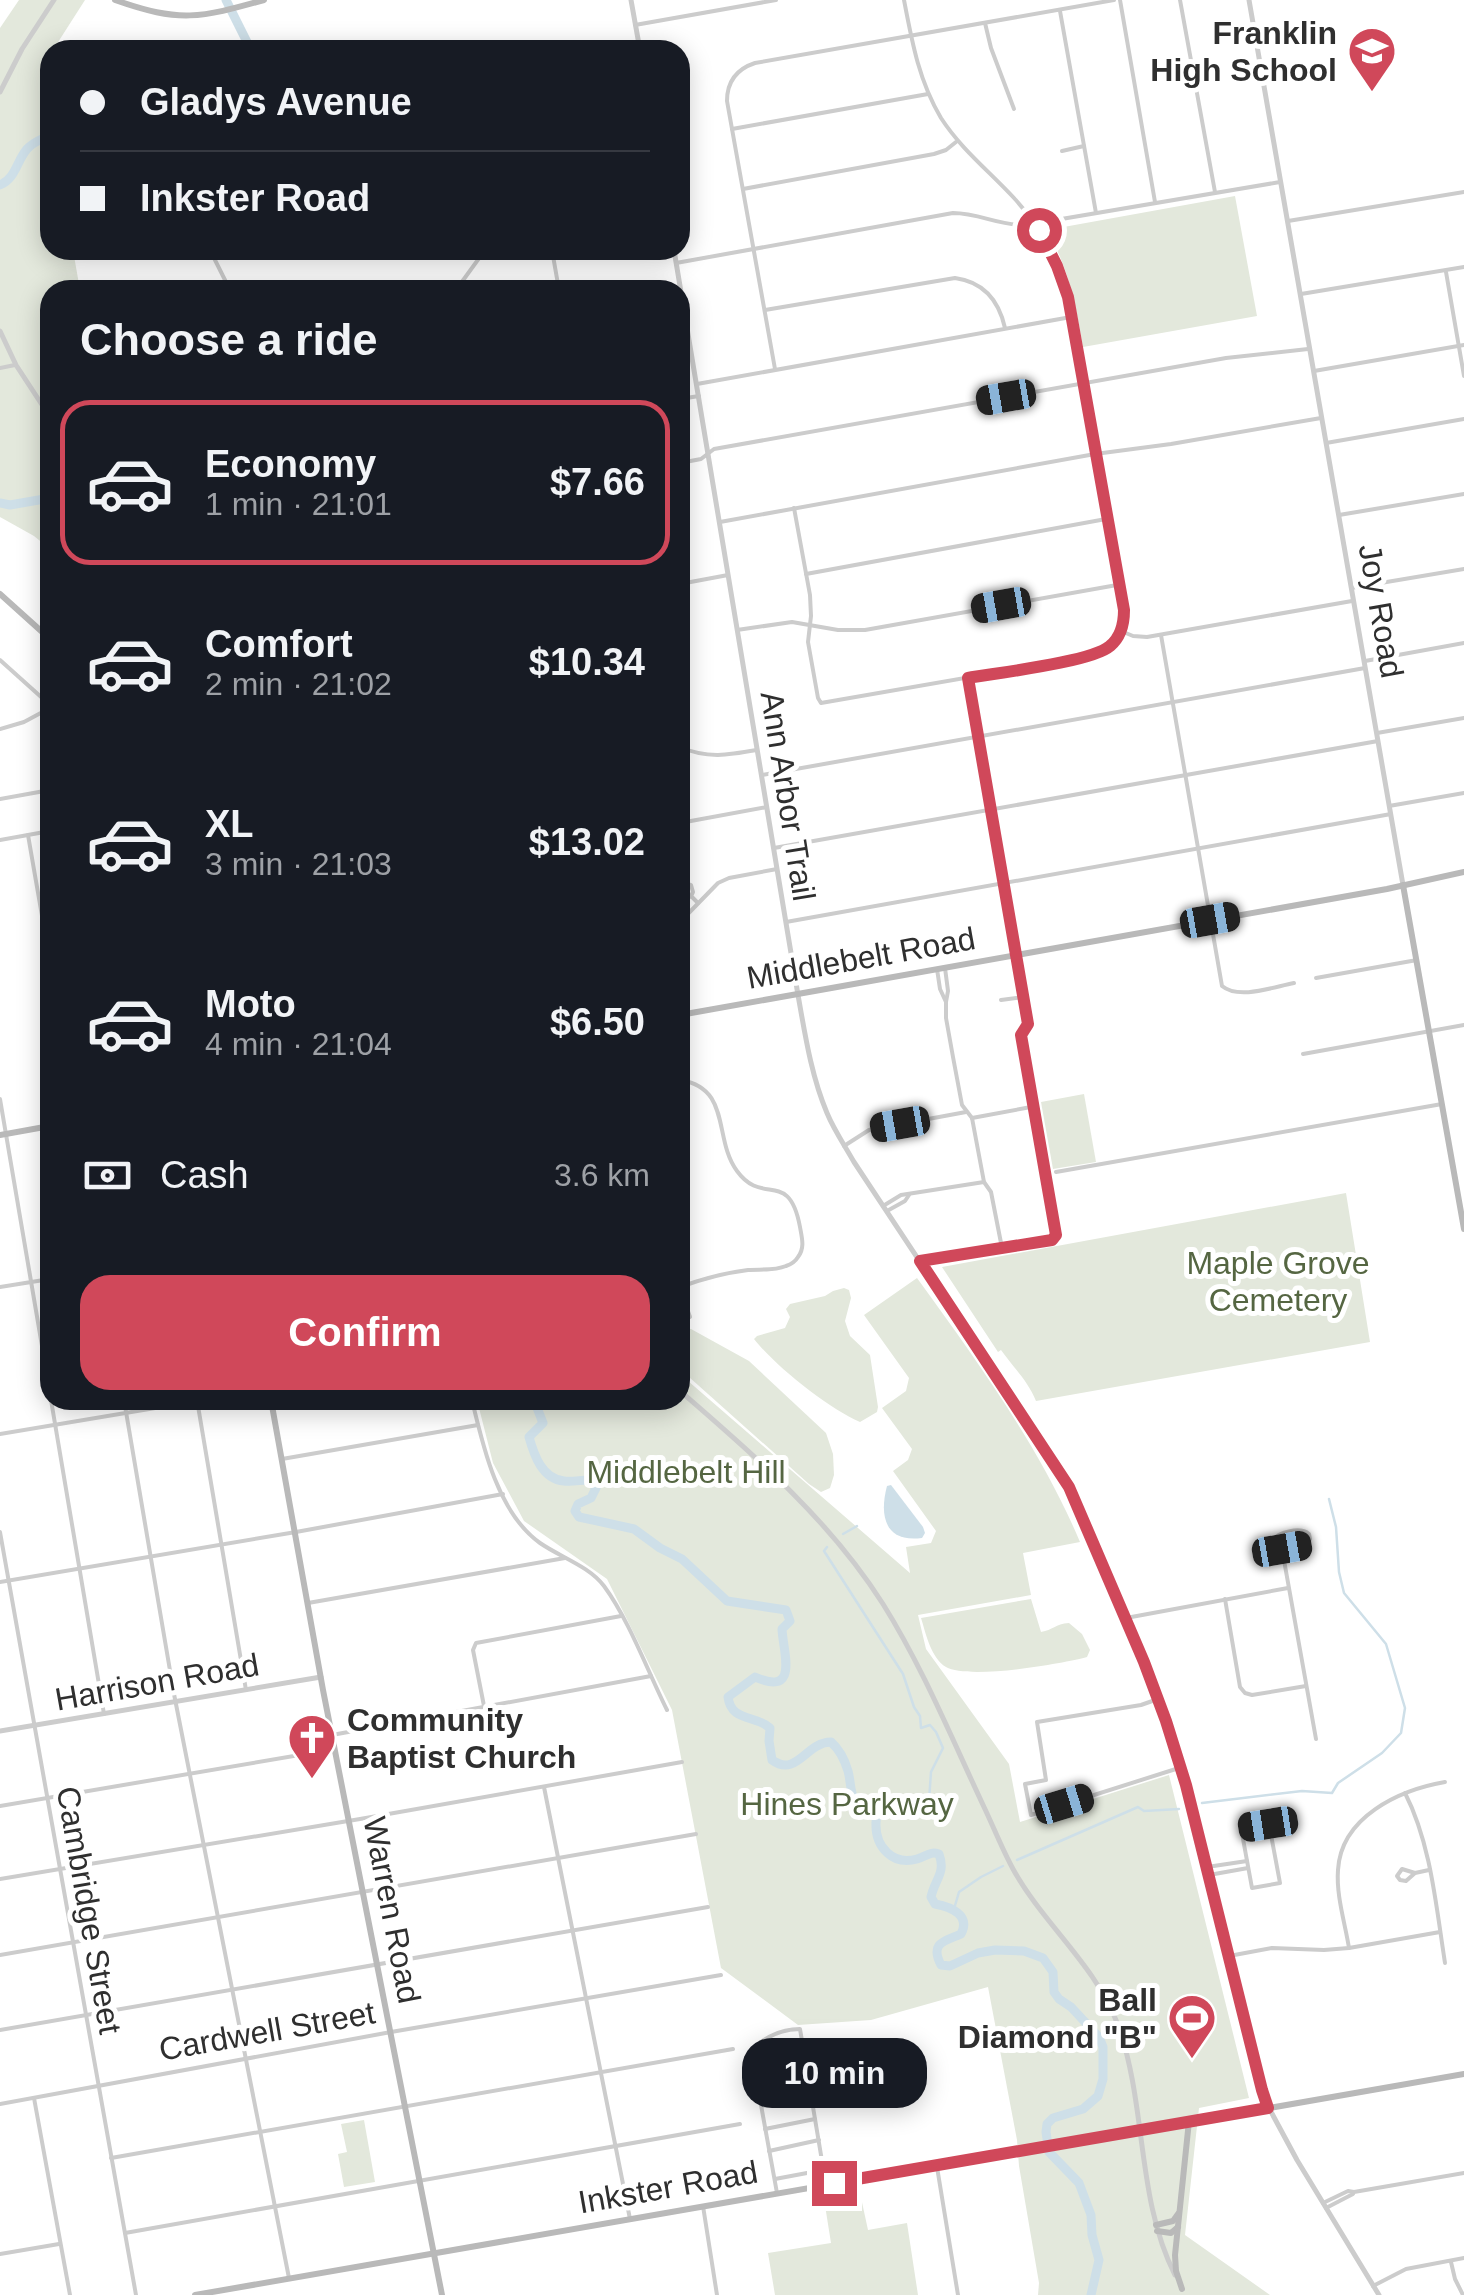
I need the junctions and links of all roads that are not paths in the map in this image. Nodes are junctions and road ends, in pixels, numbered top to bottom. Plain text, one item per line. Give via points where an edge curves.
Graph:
1 (54, 0) edge
2 (115, 0) edge
3 (264, 0) edge
4 (631, 0) edge
5 (776, 0) edge
6 (904, 0) edge
7 (1117, 0) edge
8 (1180, 0) edge
9 (1249, 0) edge
10 (1060, 9) junction
11 (985, 22) junction
12 (635, 25) junction
13 (911, 36) junction
14 (638, 40) edge
15 (0, 92) edge
16 (928, 94) junction
17 (1014, 108) dead end
18 (732, 129) junction
19 (958, 141) junction
20 (1084, 146) junction
21 (1062, 151) dead end
22 (1280, 182) junction
23 (743, 189) junction
24 (1215, 192) junction
25 (1464, 192) edge
26 (1155, 202) junction
27 (1096, 213) junction
28 (1288, 222) junction
29 (1034, 224) junction
30 (754, 249) junction
31 (688, 260) edge
32 (690, 260) edge
33 (676, 262) joint
34 (1464, 267) edge
35 (1446, 270) junction
36 (678, 280) edge
37 (1300, 294) junction
38 (765, 310) junction
39 (1071, 317) junction
40 (1005, 328) junction
41 (0, 331) edge
42 (1461, 345) edge
43 (1310, 349) junction
44 (690, 358) edge
45 (16, 365) junction
46 (0, 368) edge
47 (775, 369) junction
48 (1314, 370) junction
49 (1464, 376) edge
50 (696, 384) junction
51 (1082, 384) junction
52 (699, 396) junction
53 (690, 397) edge
54 (40, 402) edge
55 (1322, 418) junction
56 (1464, 419) edge
57 (1326, 443) junction
58 (708, 454) junction
59 (1095, 454) junction
60 (690, 461) edge
61 (1464, 494) edge
62 (794, 508) junction
63 (1339, 516) junction
64 (1107, 519) junction
65 (720, 522) junction
66 (1464, 568) edge
67 (806, 574) junction
68 (728, 575) junction
69 (690, 582) edge
70 (1118, 584) junction
71 (1352, 588) junction
72 (0, 594) edge
73 (1354, 601) junction
74 (810, 624) junction
75 (40, 630) edge
76 (738, 630) junction
77 (1121, 631) junction
78 (1160, 635) junction
79 (1464, 643) edge
80 (0, 660) edge
81 (1364, 664) junction
82 (968, 678) junction
83 (40, 697) edge
84 (1172, 702) junction
85 (40, 712) edge
86 (1464, 718) edge
87 (0, 729) edge
88 (978, 737) junction
89 (1377, 737) junction
90 (757, 750) junction
91 (690, 751) edge
92 (762, 775) junction
93 (1184, 775) junction
94 (40, 792) edge
95 (1464, 793) edge
96 (0, 799) edge
97 (767, 807) junction
98 (990, 810) junction
99 (1390, 810) junction
100 (690, 820) edge
101 (40, 833) edge
102 (28, 835) junction
103 (0, 840) edge
104 (774, 848) junction
105 (1197, 848) junction
106 (777, 869) junction
107 (1464, 872) edge
108 (1003, 883) junction
109 (1404, 884) junction
110 (690, 885) edge
111 (691, 896) joint
112 (698, 902) junction
113 (40, 904) edge
114 (690, 911) edge
115 (1210, 920) junction
116 (786, 922) junction
117 (1016, 955) junction
118 (1416, 960) junction
119 (941, 969) junction
120 (1316, 978) dead end
121 (1294, 983) dead end
122 (798, 994) junction
123 (1023, 996) junction
124 (1001, 1000) dead end
125 (690, 1013) edge
126 (1464, 1025) edge
127 (1429, 1031) junction
128 (1303, 1054) dead end
129 (690, 1083) edge
130 (0, 1099) edge
131 (1442, 1104) junction
132 (1033, 1107) junction
133 (966, 1112) junction
134 (972, 1118) junction
135 (40, 1128) edge
136 (3, 1134) edge
137 (844, 1146) junction
138 (1056, 1172) dead end
139 (984, 1182) junction
140 (885, 1208) junction
141 (1463, 1216) edge
142 (1464, 1229) edge
143 (1002, 1248) junction
144 (920, 1261) junction
145 (40, 1281) edge
146 (31, 1282) junction
147 (690, 1285) edge
148 (0, 1287) edge
149 (40, 1333) edge
150 (690, 1400) edge
151 (53, 1410) edge
152 (138, 1410) edge
153 (201, 1410) edge
154 (274, 1410) edge
155 (474, 1410) edge
156 (126, 1412) junction
157 (56, 1425) junction
158 (478, 1425) junction
159 (0, 1434) edge
160 (282, 1460) junction
161 (503, 1494) junction
162 (0, 1532) edge
163 (296, 1532) junction
164 (222, 1544) junction
165 (1282, 1549) junction
166 (150, 1556) junction
167 (566, 1558) junction
168 (79, 1568) junction
169 (8, 1580) junction
170 (0, 1582) edge
171 (1289, 1588) junction
172 (1225, 1599) junction
173 (308, 1603) junction
174 (621, 1616) junction
175 (1126, 1618) junction
176 (650, 1676) junction
177 (321, 1678) junction
178 (1306, 1686) junction
179 (246, 1690) junction
180 (1158, 1699) junction
181 (175, 1702) junction
182 (484, 1706) junction
183 (667, 1710) dead end
184 (104, 1714) junction
185 (33, 1726) junction
186 (0, 1732) edge
187 (332, 1734) junction
188 (1316, 1739) dead end
189 (335, 1749) junction
190 (682, 1762) dead end
191 (1181, 1767) junction
192 (189, 1774) junction
193 (1444, 1782) dead end
194 (544, 1786) junction
195 (1404, 1793) junction
196 (46, 1798) junction
197 (0, 1806) edge
198 (349, 1820) junction
199 (696, 1834) dead end
200 (203, 1844) junction
201 (559, 1859) junction
202 (1246, 1861) junction
203 (1248, 1868) junction
204 (59, 1869) junction
205 (1429, 1870) junction
206 (1208, 1871) junction
207 (1416, 1873) dead end
208 (0, 1879) edge
209 (364, 1894) junction
210 (708, 1907) dead end
211 (218, 1918) junction
212 (573, 1930) junction
213 (1440, 1932) junction
214 (72, 1943) junction
215 (1349, 1948) junction
216 (0, 1955) edge
217 (1229, 1956) junction
218 (1444, 1963) dead end
219 (378, 1964) junction
220 (721, 1975) dead end
221 (232, 1990) junction
222 (586, 1998) junction
223 (85, 2015) junction
224 (0, 2030) edge
225 (391, 2032) junction
226 (733, 2049) dead end
227 (804, 2050) junction
228 (246, 2059) junction
229 (753, 2060) junction
230 (601, 2073) junction
231 (808, 2074) junction
232 (1464, 2074) edge
233 (757, 2083) junction
234 (98, 2086) junction
235 (812, 2096) junction
236 (34, 2098) junction
237 (0, 2104) edge
238 (406, 2106) junction
239 (762, 2106) junction
240 (1268, 2108) junction
241 (816, 2118) junction
242 (1188, 2122) junction
243 (740, 2124) dead end
244 (766, 2128) junction
245 (260, 2132) junction
246 (820, 2140) junction
247 (616, 2147) junction
248 (770, 2151) junction
249 (111, 2158) junction
250 (936, 2165) junction
251 (824, 2170) junction
252 (1464, 2173) edge
253 (420, 2180) junction
254 (774, 2180) junction
255 (826, 2184) junction
256 (777, 2193) junction
257 (274, 2206) junction
258 (703, 2206) junction
259 (1325, 2206) junction
260 (1180, 2208) junction
261 (630, 2219) junction
262 (1178, 2226) junction
263 (1156, 2228) junction
264 (125, 2233) junction
265 (61, 2243) junction
266 (434, 2253) junction
267 (0, 2254) edge
268 (1464, 2258) edge
269 (1450, 2260) junction
270 (289, 2278) junction
271 (1373, 2286) junction
272 (1184, 2292) edge
273 (70, 2295) edge
274 (136, 2295) edge
275 (195, 2295) edge
276 (442, 2295) edge
277 (717, 2295) edge
278 (958, 2295) edge
279 (1379, 2295) edge
280 (1463, 2295) edge

1 - 15 street
2 - 3 main road via 191,17
4 - 12 street
5 - 12 street
6 - 13 street
7 - 10 street
7 - 26 street
8 - 24 street
9 - 22 street, Joy Road
10 - 11 street
10 - 20 street
11 - 13 street
11 - 17 street
12 - 14 street
13 - 16 street
13 - 18 street via 751,64 731,82
16 - 18 street
16 - 19 street
18 - 23 street
19 - 23 street via 934,154
19 - 29 street
20 - 21 street
20 - 27 street
22 - 24 street
22 - 28 street, Joy Road
23 - 30 street
24 - 26 street
25 - 28 street
26 - 27 street
27 - 29 street
28 - 37 street, Joy Road
29 - 30 street via 953,214
29 - 39 street via 1057,266
30 - 32 street
30 - 38 street
31 - 33 street
33 - 36 street, Ann Arbor Trail
34 - 35 street
35 - 37 street
35 - 42 street
37 - 43 street, Joy Road
38 - 40 street via 956,278 989,294
38 - 47 street
39 - 40 street
39 - 51 street
40 - 47 street
41 - 45 street
42 - 48 street
42 - 49 street
43 - 48 street, Joy Road
43 - 51 street
44 - 50 street, Ann Arbor Trail
45 - 46 street
45 - 54 street
47 - 50 street
48 - 55 street, Joy Road
50 - 52 street, Ann Arbor Trail
51 - 58 street
51 - 59 street
52 - 53 street
52 - 58 street, Ann Arbor Trail
55 - 57 street, Joy Road
55 - 59 street
56 - 57 street
57 - 63 street, Joy Road
58 - 60 street
58 - 65 street, Ann Arbor Trail
59 - 62 street
59 - 64 street
61 - 63 street
62 - 65 street
62 - 67 street
63 - 71 street, Joy Road
64 - 67 street
64 - 70 street
65 - 68 street, Ann Arbor Trail
66 - 71 street
67 - 74 street
68 - 69 street
68 - 76 street, Ann Arbor Trail
70 - 74 street via 864,630
70 - 77 street
71 - 73 street, Joy Road
72 - 75 main road
73 - 78 street
73 - 81 street, Joy Road
74 - 76 street
74 - 82 street via 821,703
76 - 90 street, Ann Arbor Trail
77 - 78 street
77 - 82 street via 1090,656
78 - 84 street
79 - 81 street
80 - 83 street
81 - 84 street
81 - 89 street, Joy Road
82 - 88 street
84 - 88 street
84 - 93 street
85 - 87 street
86 - 89 street
88 - 92 street
88 - 98 street
89 - 93 street
89 - 99 street, Joy Road
90 - 91 street via 712,756
90 - 92 street, Ann Arbor Trail
92 - 97 street, Ann Arbor Trail
93 - 98 street
93 - 105 street
94 - 96 street
95 - 99 street
97 - 100 street
97 - 104 street, Ann Arbor Trail
98 - 104 street
98 - 108 street
99 - 105 street
99 - 109 street, Joy Road
101 - 102 street
102 - 103 street
102 - 113 street
104 - 106 street, Ann Arbor Trail
105 - 108 street
105 - 115 street
106 - 112 street via 724,879
106 - 116 street, Ann Arbor Trail
107 - 109 main road, Middlebelt Road
108 - 116 street
108 - 117 street
109 - 115 main road, Middlebelt Road
109 - 118 main road, Joy Road
110 - 111 street
111 - 112 street
112 - 114 street
115 - 117 main road, Middlebelt Road
115 - 121 street via 1225,990
116 - 122 street, Ann Arbor Trail
117 - 119 main road, Middlebelt Road
117 - 123 street
118 - 120 street
118 - 127 main road, Joy Road
119 - 122 main road, Middlebelt Road
119 - 133 street
122 - 125 main road, Middlebelt Road
122 - 137 street, Ann Arbor Trail via 815,1080
123 - 124 street
123 - 132 street via 1028,1024 1021,1035
126 - 127 street
127 - 128 street
127 - 131 main road, Joy Road
129 - 147 street via 714,1102 740,1176 791,1198 803,1245 784,1267
130 - 136 street
131 - 138 street
131 - 141 main road, Joy Road
132 - 134 street
132 - 143 street via 1056,1237
133 - 134 street
133 - 137 street via 869,1130
134 - 139 street
135 - 136 main road
136 - 146 street
137 - 140 street, Ann Arbor Trail
139 - 140 street via 909,1195
139 - 143 street
140 - 144 street, Ann Arbor Trail
141 - 142 main road, Joy Road
143 - 144 street
144 - 175 street, Ann Arbor Trail via 1069,1487
145 - 146 street
146 - 148 street
146 - 149 street
150 - 263 street via 800,1500 885,1607 1016,1873 1111,2008 1132,2080
151 - 157 street
152 - 156 street
153 - 164 street
154 - 160 main road, Warren Road
155 - 158 street
156 - 157 street
156 - 166 street
157 - 159 street
157 - 168 street
158 - 160 street
158 - 161 street via 487,1465
160 - 163 main road, Warren Road
161 - 163 street
161 - 167 street via 527,1532
162 - 169 street, Cambridge Street
163 - 164 street
163 - 173 main road, Warren Road
164 - 166 street
164 - 179 street
165 - 165 street via 1272,1544 1275,1536 1309,1534 1307,1544
165 - 171 street
166 - 168 street
166 - 181 street
167 - 173 street
167 - 174 street via 599,1581
168 - 169 street
168 - 184 street
169 - 170 street
169 - 185 street, Cambridge Street
171 - 172 street
171 - 178 street
172 - 175 street
172 - 178 street via 1243,1692
173 - 177 main road, Warren Road
174 - 176 street
174 - 182 street via 475,1644
175 - 180 street, Ann Arbor Trail
176 - 182 street
176 - 183 street
177 - 179 street, Harrison Road
177 - 187 main road, Warren Road
178 - 188 street
179 - 181 street, Harrison Road
180 - 191 street, Ann Arbor Trail
180 - 191 street via 1037,1722 1046,1780 1025,1784 1031,1814
181 - 184 street, Harrison Road
181 - 192 street
182 - 187 street
184 - 185 street, Harrison Road
185 - 186 street, Harrison Road
185 - 196 street, Cambridge Street
187 - 189 main road, Warren Road
189 - 192 street
189 - 198 main road, Warren Road
190 - 194 street
191 - 206 street, Ann Arbor Trail
192 - 196 street
192 - 200 street
193 - 195 street
194 - 198 street
194 - 201 street
195 - 205 street
195 - 215 street via 1364,1818 1341,1852 1338,1881
196 - 197 street
196 - 204 street, Cambridge Street
198 - 200 street
198 - 209 main road, Warren Road
199 - 201 street
200 - 204 street
200 - 211 street
201 - 209 street
201 - 212 street
202 - 203 street
202 - 203 street via 1240,1828 1268,1824 1280,1883 1252,1888
202 - 206 street
203 - 206 street
204 - 208 street
204 - 214 street, Cambridge Street
205 - 207 street
205 - 213 street
206 - 217 street, Ann Arbor Trail
209 - 211 street
209 - 219 main road, Warren Road
210 - 212 street
211 - 214 street
211 - 221 street
212 - 219 street
212 - 222 street
213 - 215 street
213 - 218 street
214 - 216 street
214 - 223 street, Cambridge Street
215 - 217 street via 1272,1948
217 - 240 street, Ann Arbor Trail
219 - 221 street
219 - 225 main road, Warren Road
220 - 222 street, Cardwell Street
221 - 223 street
221 - 228 street
222 - 225 street, Cardwell Street
222 - 230 street
223 - 224 street
223 - 234 street, Cambridge Street
225 - 228 street, Cardwell Street
225 - 238 main road, Warren Road
226 - 230 street
227 - 229 street
227 - 229 street via 800,2029 772,2034 752,2050
227 - 231 street
228 - 234 street, Cardwell Street
228 - 245 street
229 - 233 street
230 - 238 street
230 - 247 street
231 - 233 street
231 - 235 street
232 - 240 main road, Inkster Road
233 - 239 street
234 - 236 street, Cardwell Street
234 - 249 street, Cambridge Street
235 - 239 street
235 - 241 street
236 - 237 street, Cardwell Street
236 - 265 street
238 - 245 street
238 - 253 main road, Warren Road
239 - 244 street
240 - 242 main road, Inkster Road
240 - 259 street, Ann Arbor Trail
241 - 244 street
241 - 246 street
242 - 250 main road, Inkster Road, bridge
242 - 260 main road
243 - 247 street
244 - 248 street
245 - 249 street
245 - 257 street
246 - 248 street
246 - 251 street
247 - 253 street
247 - 261 street
248 - 254 street
249 - 264 street, Cambridge Street
250 - 255 main road, Inkster Road
250 - 278 street
251 - 254 street
251 - 255 street
252 - 259 street via 1354,2192
253 - 257 street
253 - 266 main road, Warren Road
254 - 256 street
255 - 256 main road, Inkster Road
256 - 258 main road, Inkster Road
257 - 264 street
257 - 270 street
258 - 261 main road, Inkster Road
258 - 277 street
259 - 271 street, Ann Arbor Trail
260 - 262 main road
260 - 263 main road via 1173,2221
261 - 266 main road, Inkster Road
262 - 263 main road via 1171,2233
262 - 272 main road via 1175,2263
263 - 272 street
264 - 274 street, Cambridge Street
265 - 267 street
265 - 273 street
266 - 270 main road, Inkster Road
266 - 276 main road, Warren Road
268 - 269 street
269 - 271 street via 1406,2268
269 - 280 street
270 - 275 main road, Inkster Road
271 - 279 street, Ann Arbor Trail

